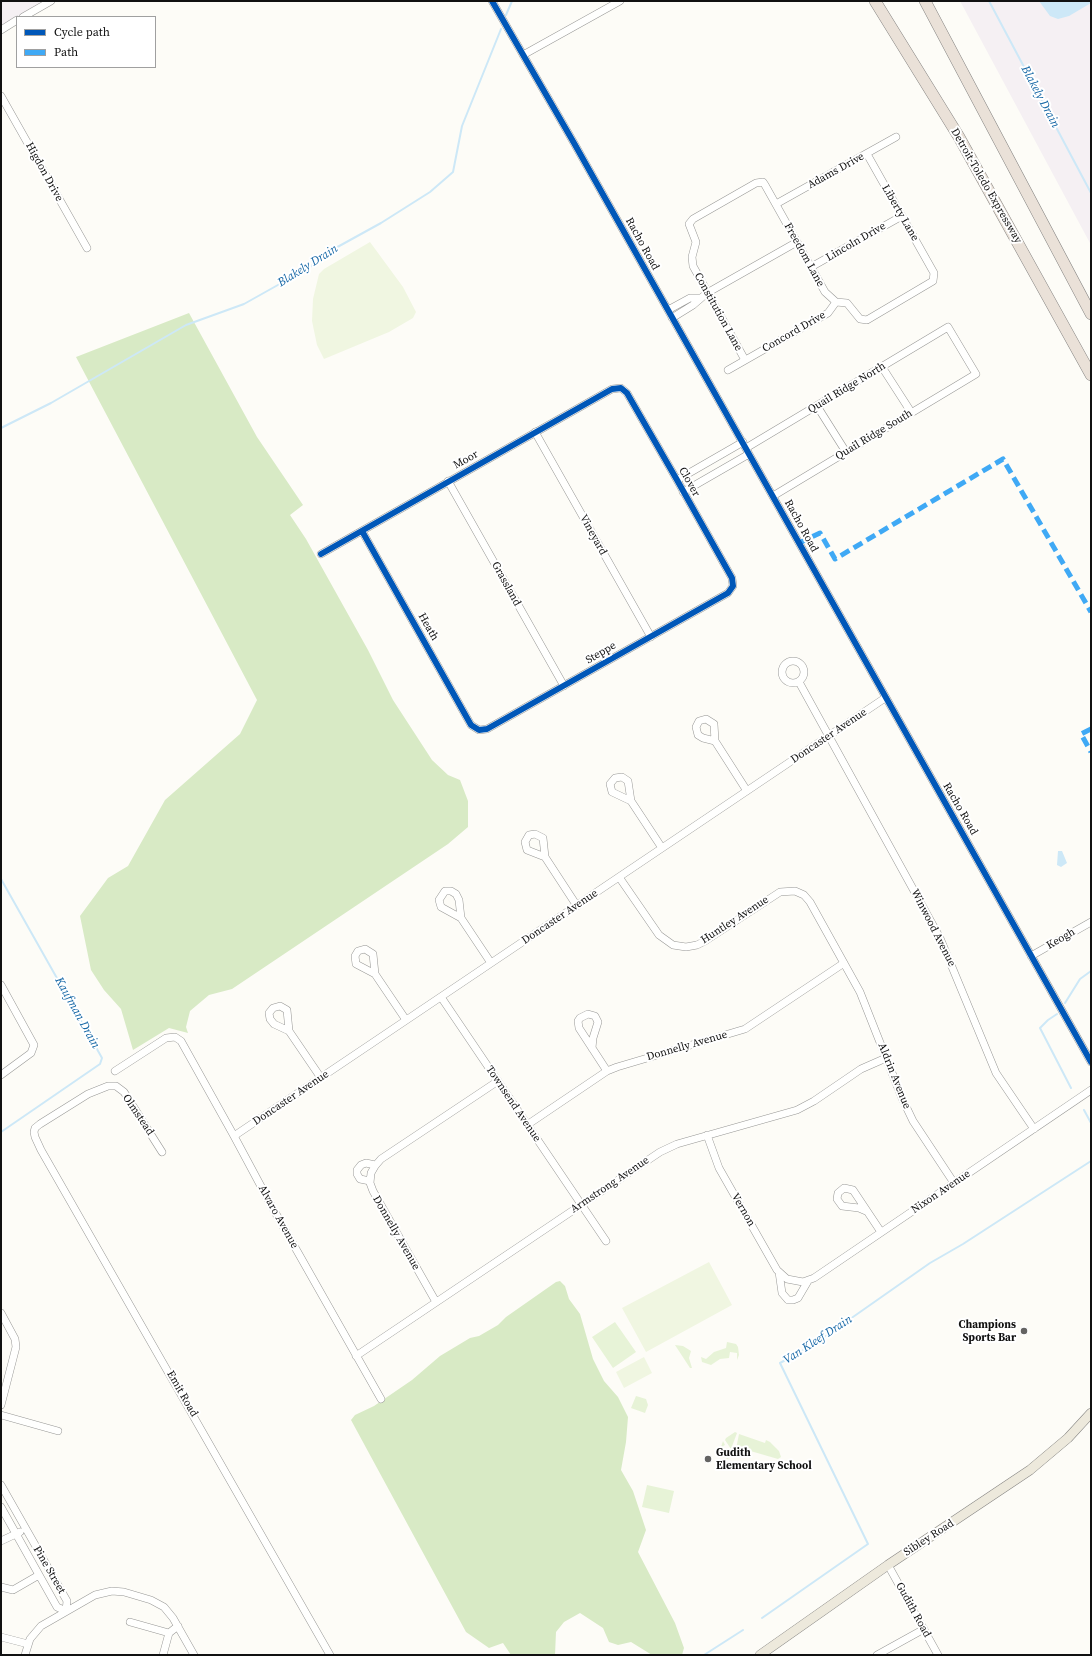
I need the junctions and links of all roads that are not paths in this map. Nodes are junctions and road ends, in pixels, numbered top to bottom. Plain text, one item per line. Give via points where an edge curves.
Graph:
1 (51, 1) edge
2 (492, 1) edge
3 (875, 1) edge
4 (925, 1) edge
5 (615, 2) edge
6 (25, 16) edge
7 (16, 21) edge
8 (1, 30) edge
9 (523, 55) junction
10 (1, 96) edge
11 (896, 137) dead end
12 (867, 154) junction
13 (776, 204) junction
14 (902, 216) junction
15 (693, 219) joint
16 (797, 242) junction
17 (87, 248) dead end
18 (811, 267) junction
19 (707, 293) junction
20 (700, 298) junction
21 (836, 302) junction
22 (668, 310) junction
23 (1091, 314) edge
24 (672, 318) junction
25 (867, 320) joint
26 (745, 360) junction
27 (882, 367) junction
28 (728, 370) dead end
29 (976, 374) joint
30 (1091, 375) edge
31 (621, 388) joint
32 (817, 406) junction
33 (911, 412) junction
34 (535, 432) junction
35 (746, 448) junction
36 (846, 452) junction
37 (676, 480) junction
38 (448, 481) junction
39 (683, 492) junction
40 (773, 496) junction
41 (362, 531) junction
42 (321, 554) dead end
43 (732, 589) joint
44 (651, 637) junction
45 (799, 682) dead end
46 (564, 686) junction
47 (886, 698) junction
48 (479, 730) joint
49 (828, 737) junction
50 (715, 741) dead end
51 (747, 791) junction
52 (631, 801) dead end
53 (662, 848) junction
54 (545, 857) dead end
55 (619, 877) junction
56 (577, 906) junction
57 (460, 918) dead end
58 (1091, 922) edge
59 (1031, 956) junction
60 (491, 963) junction
61 (844, 963) junction
62 (375, 974) dead end
63 (1, 985) edge
64 (441, 997) junction
65 (406, 1020) junction
66 (289, 1031) dead end
67 (592, 1048) dead end
68 (1088, 1051) edge
69 (886, 1058) junction
70 (1091, 1062) edge
71 (115, 1071) dead end
72 (607, 1071) junction
73 (1, 1075) edge
74 (321, 1078) junction
75 (498, 1081) junction
76 (108, 1086) joint
77 (1091, 1090) edge
78 (527, 1125) junction
79 (1034, 1129) junction
80 (707, 1135) junction
81 (234, 1136) junction
82 (162, 1152) dead end
83 (376, 1165) junction
84 (370, 1181) junction
85 (954, 1183) junction
86 (581, 1205) junction
87 (866, 1211) dead end
88 (882, 1232) junction
89 (606, 1241) dead end
90 (779, 1272) junction
91 (808, 1281) junction
92 (436, 1302) junction
93 (1, 1313) edge
94 (356, 1356) junction
95 (381, 1399) dead end
96 (1, 1405) edge
97 (1091, 1413) edge
98 (1, 1415) edge
99 (58, 1431) dead end
100 (1, 1485) edge
101 (1, 1507) edge
102 (26, 1529) junction
103 (16, 1534) junction
104 (1, 1541) edge
105 (43, 1559) junction
106 (33, 1564) junction
107 (888, 1566) junction
108 (39, 1575) junction
109 (1, 1587) edge
110 (66, 1611) junction
111 (130, 1622) dead end
112 (178, 1626) junction
113 (924, 1629) junction
114 (169, 1633) junction
115 (1, 1637) edge
116 (28, 1644) junction
117 (25, 1655) edge
118 (163, 1655) edge
119 (194, 1655) edge
120 (330, 1655) edge
121 (760, 1655) edge
122 (877, 1655) edge
123 (938, 1655) edge

1 - 6 street
2 - 9 street, Racho Road
3 - 30 highway, Detroit-Toledo Expressway via 959,137
4 - 23 highway
5 - 9 street
7 - 8 street
9 - 22 street, Racho Road
10 - 17 street, Higdon Drive
11 - 12 street, Adams Drive
12 - 13 street, Adams Drive
12 - 14 street, Liberty Lane
13 - 15 street, Freedom Lane via 763,182 751,186
13 - 16 street, Freedom Lane
14 - 18 street, Lincoln Drive
14 - 25 street, Liberty Lane via 935,278 930,284
15 - 19 street, Constitution Lane via 689,224 696,242 692,261
16 - 18 street, Freedom Lane
16 - 19 street
18 - 21 street, Freedom Lane via 825,292
19 - 20 street
19 - 26 street, Constitution Lane
20 - 22 street via 690,298
20 - 24 street
21 - 25 street, Freedom Lane via 847,303 860,319
21 - 26 street, Concord Drive via 828,313
22 - 24 street, Racho Road
24 - 35 street, Racho Road
26 - 28 street, Concord Drive
27 - 29 street, Quail Ridge North via 948,327
27 - 32 street, Quail Ridge North
27 - 33 street
29 - 33 street, Quail Ridge South
31 - 34 street, Moor via 612,389
31 - 37 street, Clover via 627,393
32 - 35 street, Quail Ridge North
32 - 36 street
33 - 36 street, Quail Ridge South
34 - 38 street, Moor
34 - 44 street, Vineyard
35 - 37 street
35 - 39 street
35 - 40 street, Racho Road
36 - 40 street, Quail Ridge South
37 - 39 street, Clover
38 - 41 street, Moor
38 - 46 street, Grassland
39 - 43 street, Clover via 732,578
40 - 47 street, Racho Road
41 - 42 street, Moor
41 - 48 street, Heath via 472,725
43 - 44 street, Steppe
44 - 46 street, Steppe
45 - 49 street, Winwood Avenue
46 - 48 street, Steppe via 487,729
47 - 49 street, Doncaster Avenue
47 - 59 street, Racho Road
49 - 51 street, Doncaster Avenue
49 - 79 street, Winwood Avenue via 940,938 996,1073
50 - 51 street
51 - 53 street, Doncaster Avenue
52 - 53 street
53 - 55 street, Doncaster Avenue
54 - 56 street
55 - 56 street, Doncaster Avenue
55 - 61 street, Huntley Avenue via 659,935 673,945 686,947 705,941 774,894 783,891 798,892 810,902
56 - 60 street, Doncaster Avenue
57 - 60 street
58 - 59 street, Keogh
59 - 68 street, Racho Road
60 - 64 street, Doncaster Avenue
61 - 69 street, Aldrin Avenue via 869,1012
61 - 72 street, Donnelly Avenue via 745,1029
62 - 65 street
63 - 73 street via 30,1035 34,1048
64 - 65 street, Doncaster Avenue
64 - 75 street, Townsend Avenue
65 - 74 street, Doncaster Avenue
66 - 74 street
67 - 72 street
68 - 70 street, Racho Road
69 - 80 street, Armstrong Avenue via 861,1069 797,1110
69 - 85 street, Aldrin Avenue via 913,1121
71 - 81 street, Alvaro Avenue via 166,1038 175,1037 180,1041
72 - 78 street, Donnelly Avenue
74 - 81 street, Doncaster Avenue
75 - 78 street, Townsend Avenue
75 - 83 street, Donnelly Avenue via 381,1159
76 - 82 street, Olmstead via 116,1086 124,1092
76 - 120 street, Emit Road via 88,1094 40,1124 35,1128 34,1137
77 - 79 street, Nixon Avenue
78 - 86 street, Townsend Avenue
79 - 85 street, Nixon Avenue
80 - 86 street, Armstrong Avenue via 660,1152
80 - 90 street, Vernon via 719,1168
81 - 94 street, Alvaro Avenue
83 - 84 street, Donnelly Avenue
83 - 84 street via 363,1163 357,1170 360,1179
84 - 92 street, Donnelly Avenue via 373,1192
85 - 88 street, Nixon Avenue
86 - 89 street, Townsend Avenue
86 - 92 street, Armstrong Avenue
87 - 88 street
88 - 91 street, Nixon Avenue
90 - 91 street, Vernon via 787,1279
90 - 91 street via 782,1294 788,1300 798,1298
92 - 94 street, Armstrong Avenue
93 - 96 street via 15,1339 16,1347
94 - 95 street, Alvaro Avenue
97 - 107 main road, Sibley Road via 1068,1438 1030,1470
98 - 99 street
100 - 102 street, Pine Street
101 - 103 street, Pine Street
102 - 103 street
102 - 105 street, Pine Street
103 - 104 street
103 - 106 street, Pine Street
105 - 106 street
105 - 110 street, Pine Street via 67,1601
106 - 108 street, Pine Street
107 - 113 street, Gudith Road
107 - 121 main road, Sibley Road
108 - 109 street via 13,1590
108 - 110 street, Pine Street via 57,1607
110 - 112 street via 95,1595 118,1591 157,1603 169,1612
110 - 116 street via 41,1626
111 - 114 street
112 - 114 street
112 - 119 street
113 - 122 street
113 - 123 street, Gudith Road
114 - 118 street
115 - 116 street
116 - 117 street

